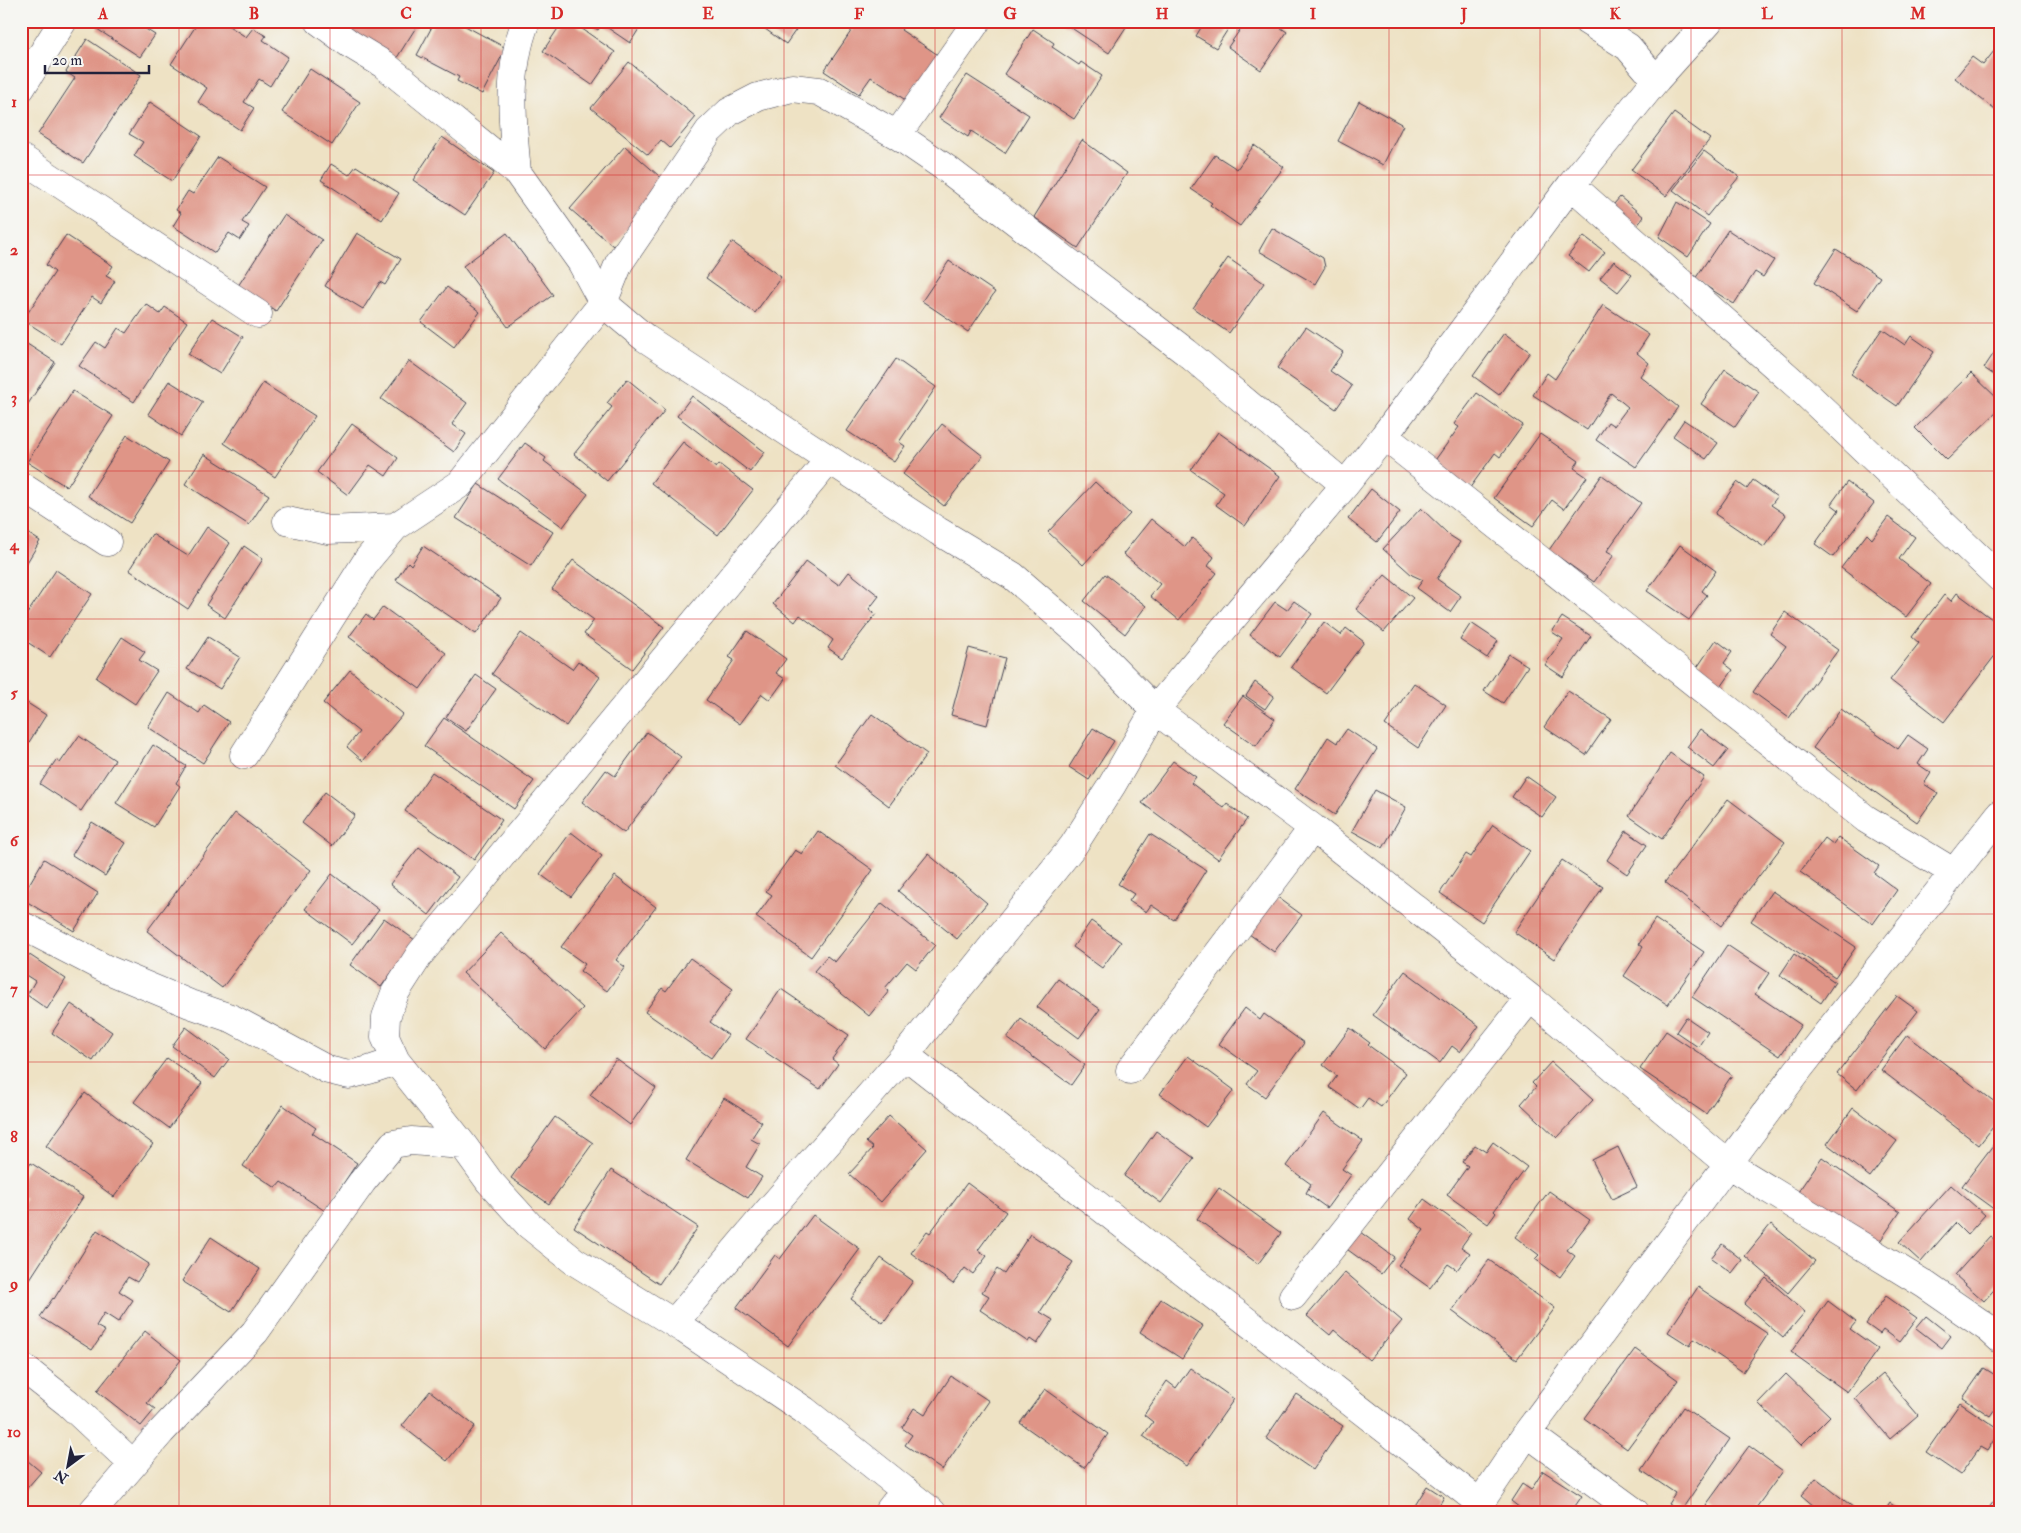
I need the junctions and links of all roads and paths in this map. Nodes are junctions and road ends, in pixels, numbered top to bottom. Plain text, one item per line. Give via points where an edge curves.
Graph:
1 (63, 21) edge
2 (319, 21) edge
3 (526, 21) edge
4 (977, 21) edge
5 (1587, 21) edge
6 (1709, 21) edge
7 (1656, 80) junction
8 (21, 88) edge
9 (896, 136) junction
10 (21, 158) edge
11 (517, 172) junction
12 (1571, 185) junction
13 (603, 303) junction
14 (258, 314) dead end
15 (1384, 436) junction
16 (829, 460) junction
17 (1345, 485) junction
18 (21, 486) edge
19 (287, 521) dead end
20 (395, 528) junction
21 (107, 542) dead end
22 (2000, 578) edge
23 (1155, 710) junction
24 (244, 755) dead end
25 (2000, 814) edge
26 (1314, 828) junction
27 (1953, 872) junction
28 (21, 925) edge
29 (1530, 998) junction
30 (905, 1055) junction
31 (396, 1061) junction
32 (1130, 1070) dead end
33 (463, 1145) junction
34 (1729, 1165) junction
35 (1293, 1296) dead end
36 (674, 1323) junction
37 (2000, 1339) edge
38 (21, 1366) edge
39 (1527, 1433) junction
40 (133, 1464) junction
41 (906, 1490) junction
42 (1478, 1508) edge
43 (92, 1512) edge
44 (888, 1512) edge
45 (932, 1512) edge
46 (1635, 1512) edge

1 - 8 street
2 - 11 street via 383,64
3 - 11 street via 516,50 513,88 512,124
4 - 9 street
5 - 7 street via 1628,47
6 - 7 street
7 - 12 street
9 - 13 street via 819,91 792,88 758,97 729,112 709,131 619,263
9 - 17 street via 946,169 1186,352
10 - 14 street
11 - 13 street via 581,262
12 - 15 street
12 - 22 street via 1800,388
13 - 16 street via 645,338
13 - 20 street via 460,484
15 - 17 street
15 - 27 street via 1866,819
16 - 23 street via 1013,576 1081,635
16 - 31 street via 420,954 395,993 386,1017 385,1037
17 - 23 street
18 - 21 street
19 - 20 street via 328,530
20 - 24 street via 368,559
23 - 26 street
23 - 30 street via 1073,846
25 - 27 street
26 - 29 street
26 - 32 street
27 - 34 street via 1798,1070
28 - 31 street via 106,969 233,1019 328,1070 349,1075
29 - 34 street
29 - 35 street
30 - 36 street
30 - 42 street
31 - 33 street
33 - 36 street via 489,1181 528,1225 574,1261
33 - 40 street via 410,1141 393,1144 362,1182 255,1332
34 - 37 street via 1924,1284
34 - 39 street
36 - 41 street via 804,1410
38 - 40 street via 68,1403
39 - 42 street
39 - 46 street
40 - 43 street
41 - 44 street
41 - 45 street

